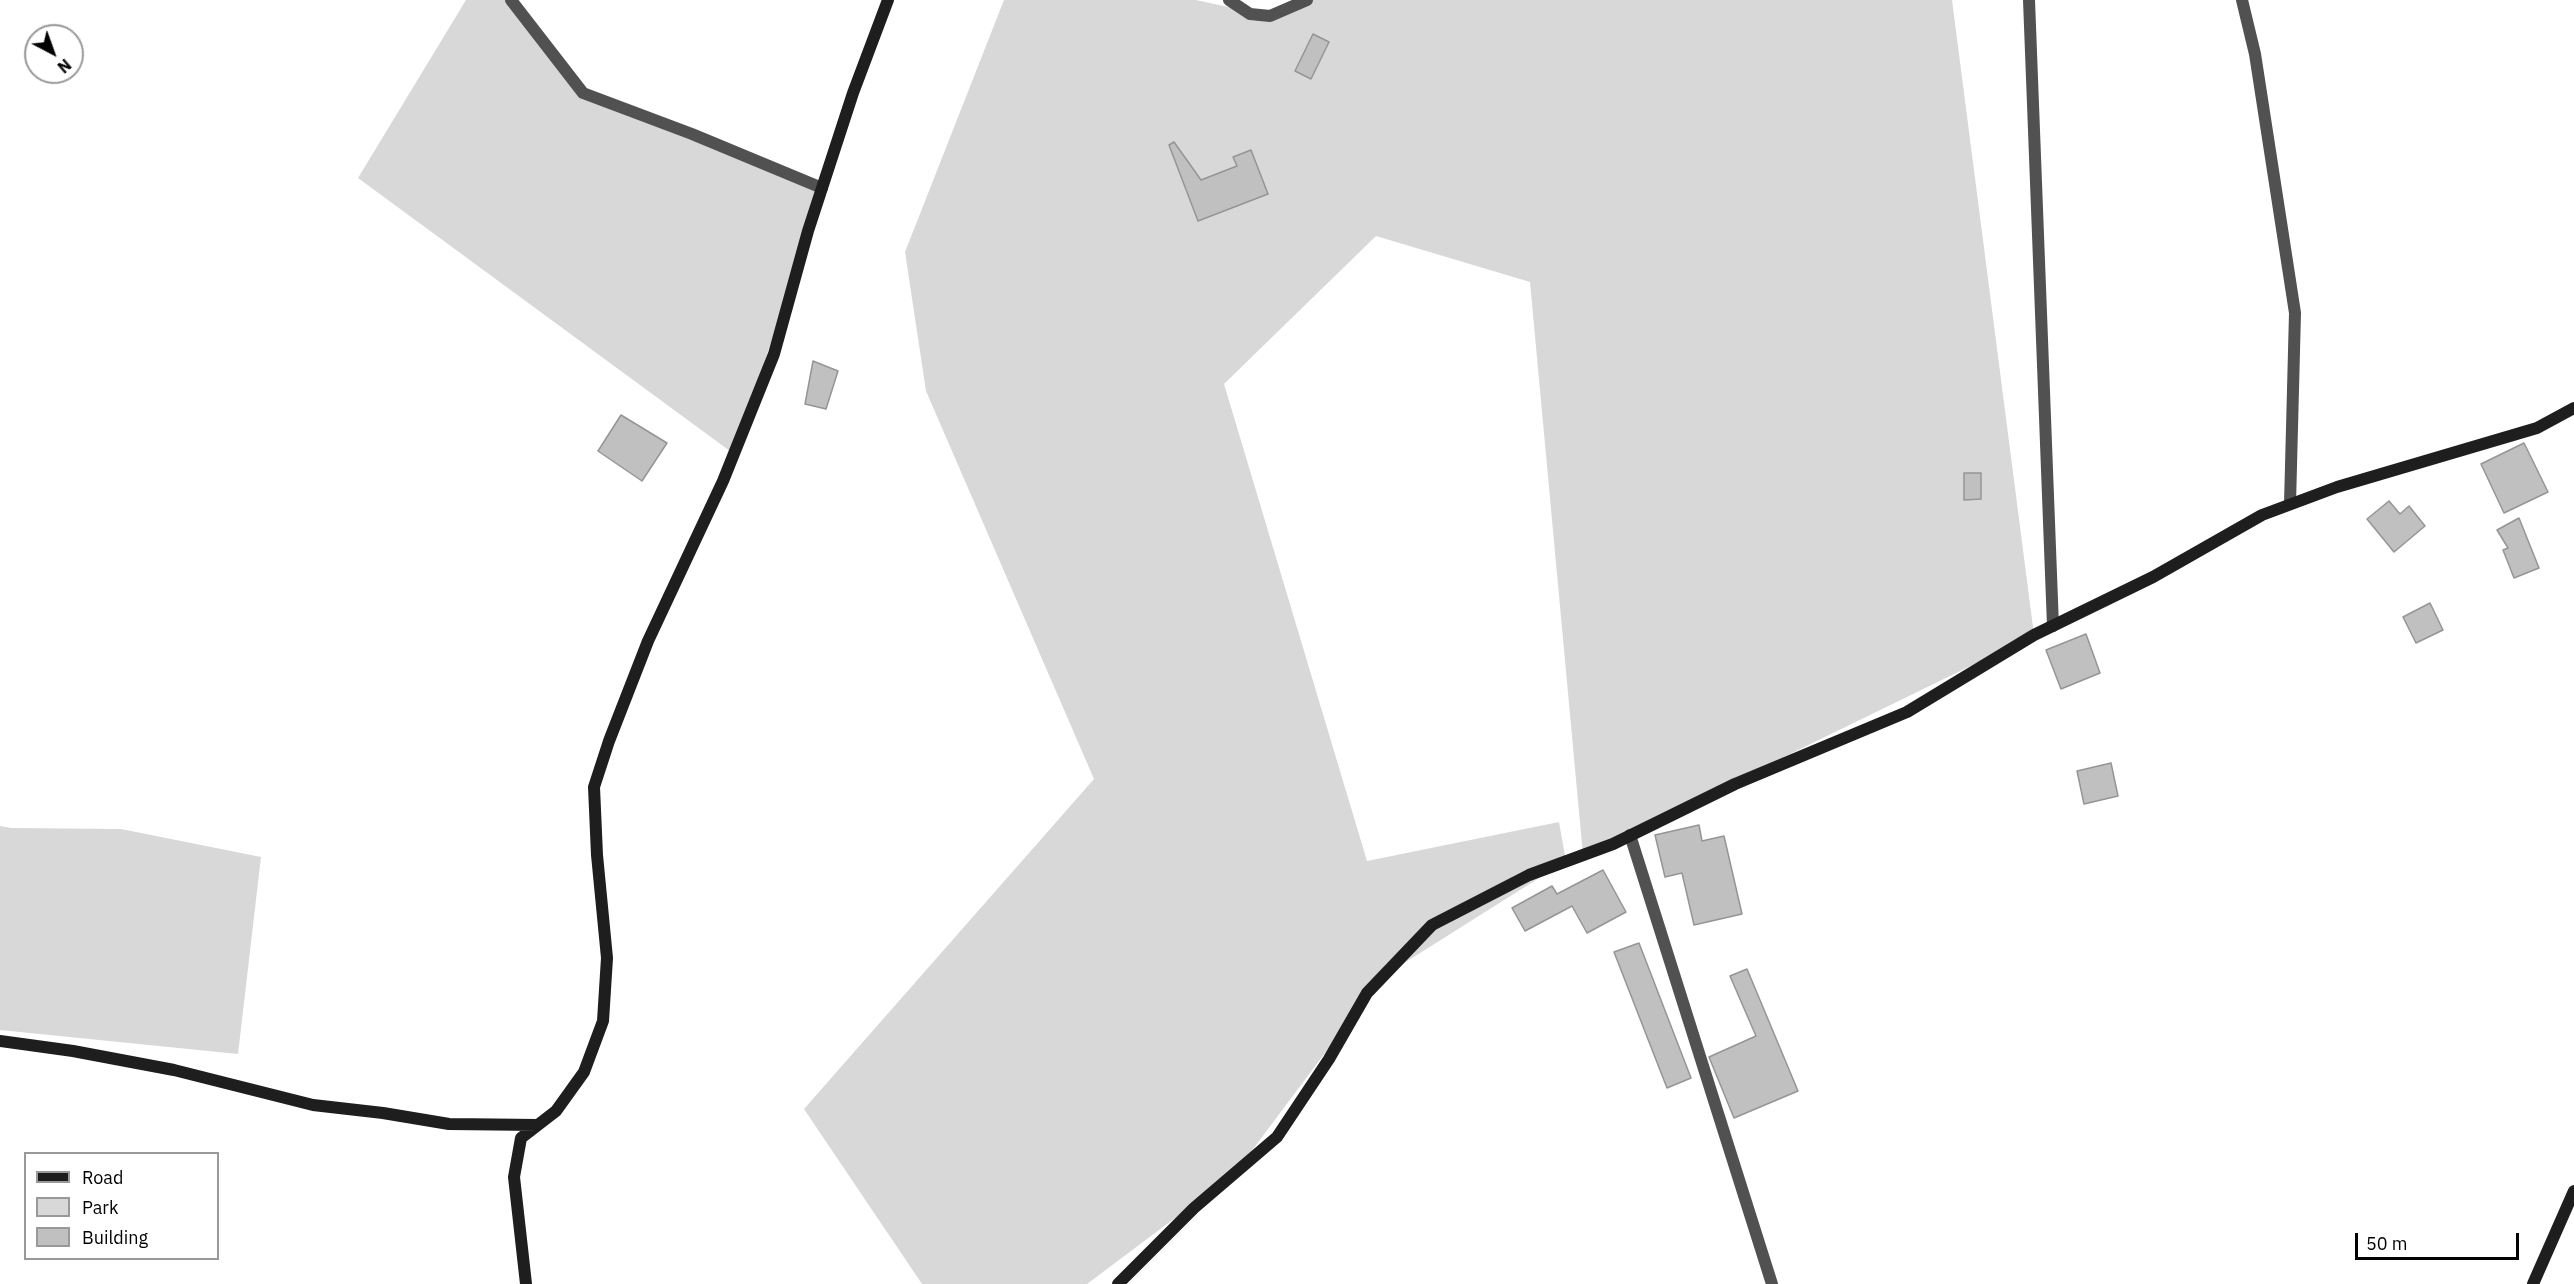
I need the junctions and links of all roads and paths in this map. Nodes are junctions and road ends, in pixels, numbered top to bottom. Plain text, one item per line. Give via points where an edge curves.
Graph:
1 (511, 0) edge
2 (888, 0) edge
3 (1229, 0) edge
4 (1306, 0) edge
5 (2029, 0) edge
6 (2242, 0) edge
7 (822, 188) junction
8 (2574, 408) edge
9 (2290, 504) junction
10 (2053, 626) junction
11 (1630, 835) junction
12 (0, 1041) edge
13 (538, 1125) junction
14 (2574, 1191) edge
15 (526, 1284) edge
16 (1118, 1284) edge
17 (1772, 1284) edge
18 (2533, 1284) edge

1 - 7 street via 583,93
2 - 7 street
3 - 4 street via 1250,14 1270,16
5 - 10 street
6 - 9 street via 2255,54 2295,313
7 - 13 street via 774,354 723,481 648,641 594,788 607,958 603,1021 584,1072 556,1111
8 - 9 street via 2537,428
9 - 10 street via 2262,515 2153,578
10 - 11 street via 1907,712 1735,784
11 - 16 street via 1529,874 1432,925 1367,993 1277,1137 1194,1209
11 - 17 street
12 - 13 street via 174,1070 313,1105 449,1124
13 - 15 street via 521,1138 514,1177
14 - 18 street

